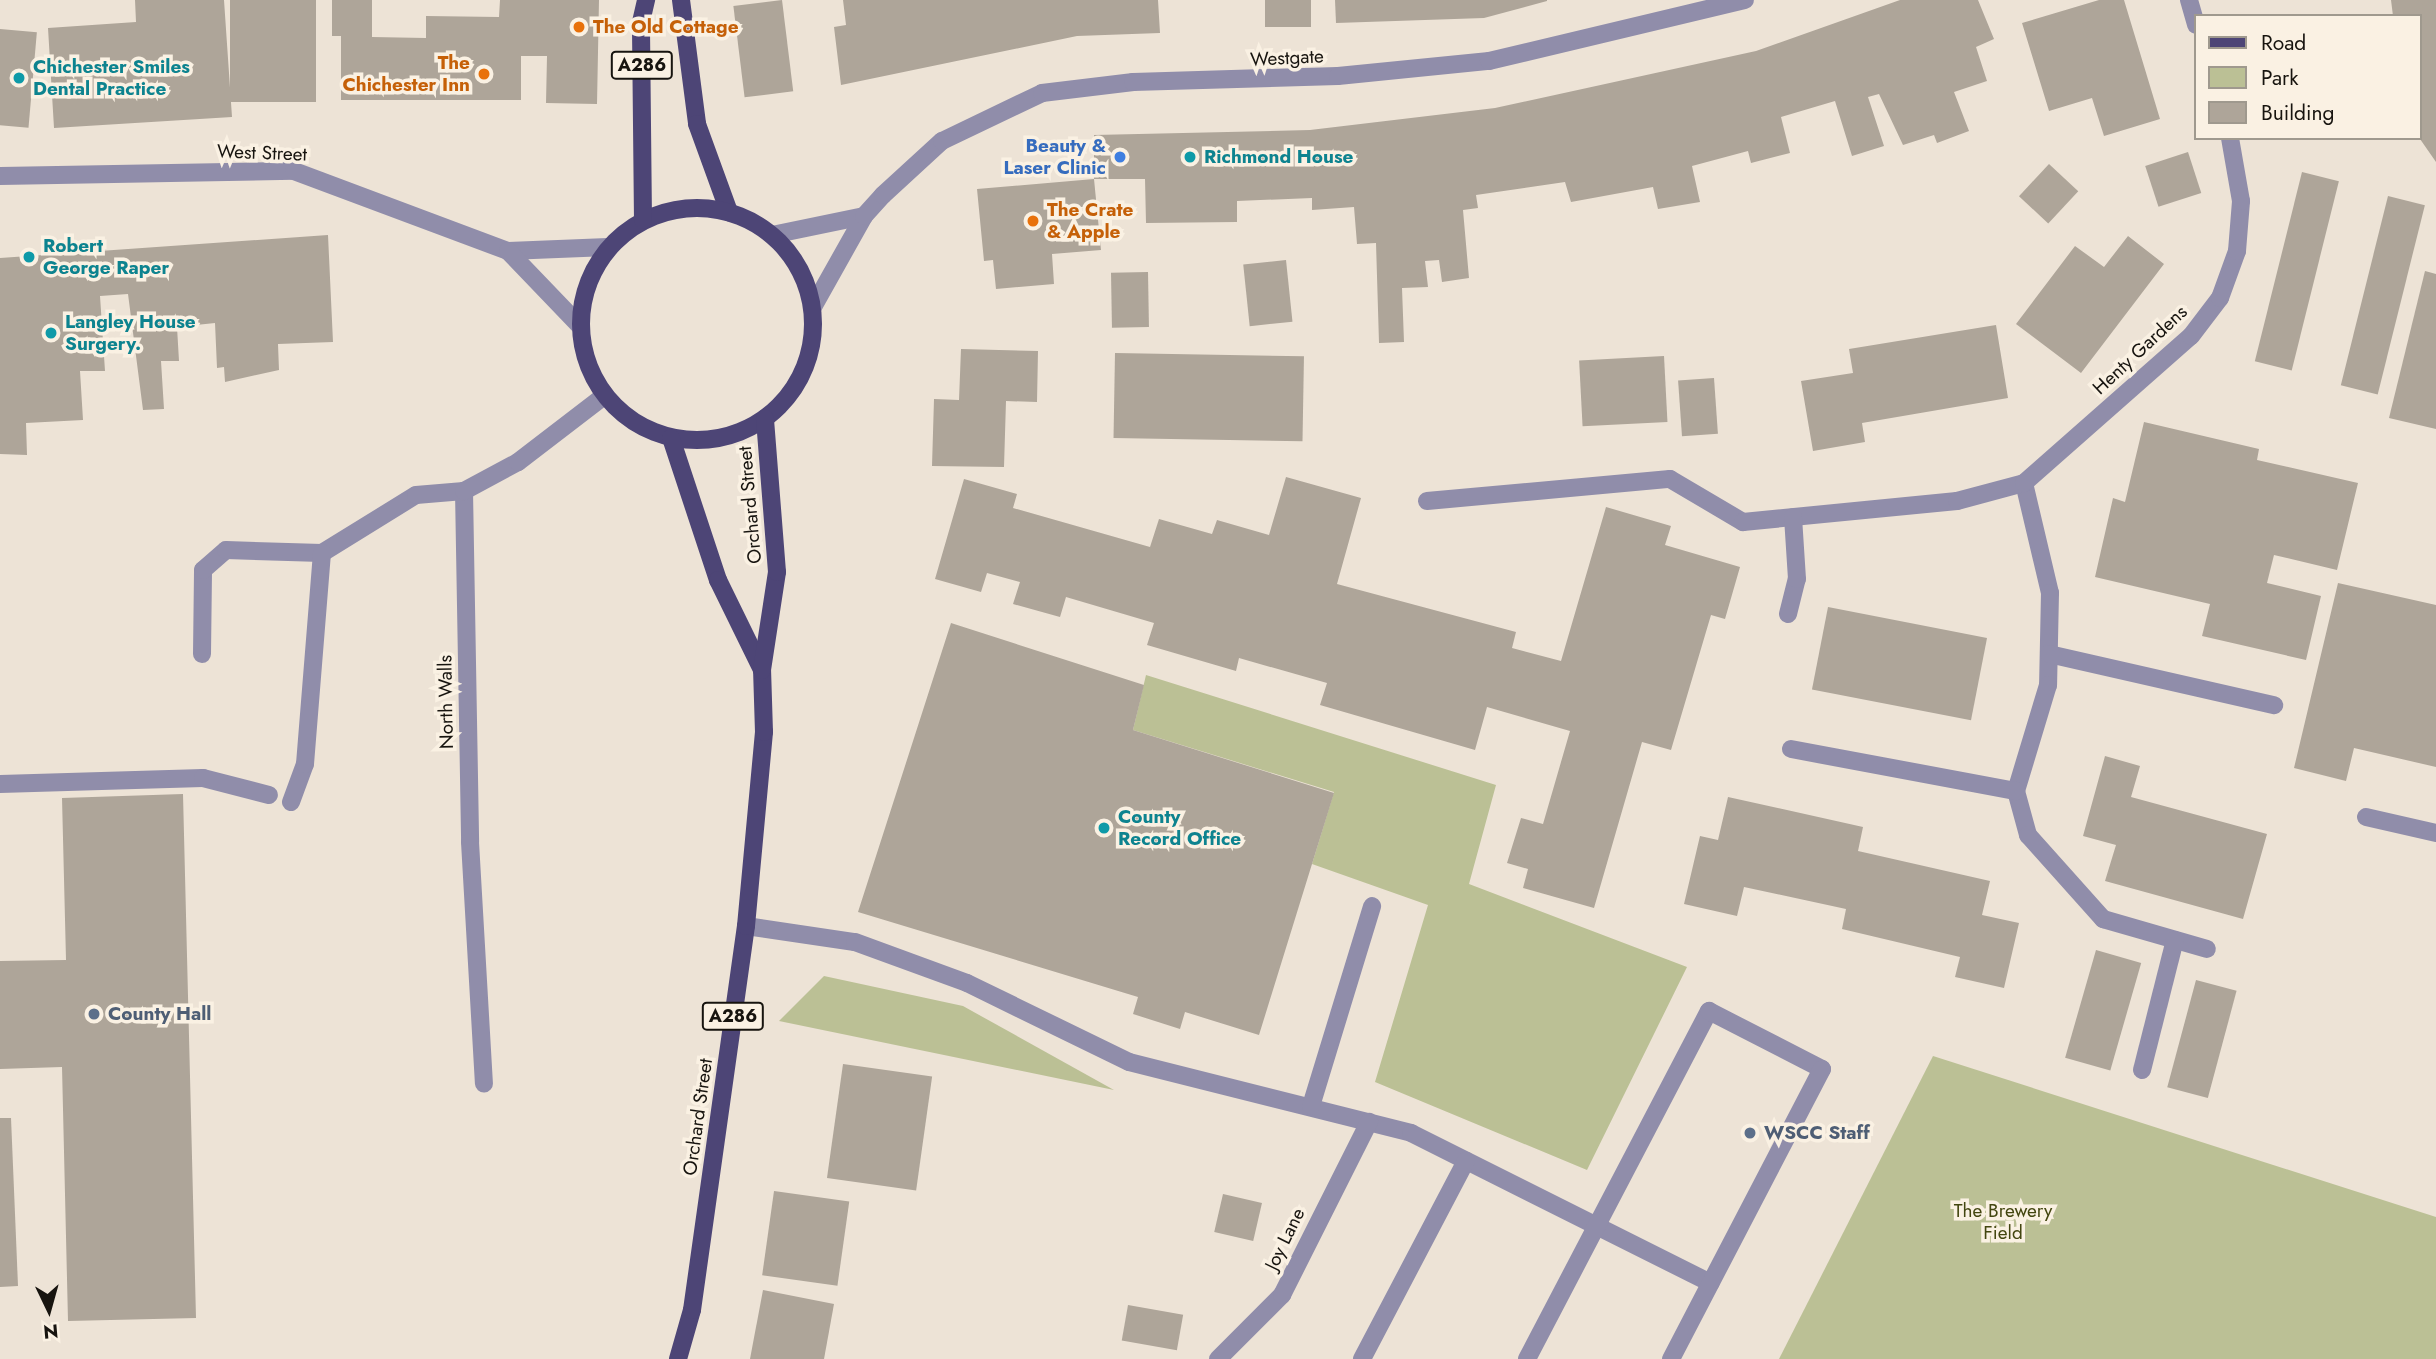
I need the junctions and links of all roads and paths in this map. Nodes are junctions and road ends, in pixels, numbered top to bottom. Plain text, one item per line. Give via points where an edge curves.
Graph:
1 (646, 0) edge
2 (681, 0) edge
3 (1745, 0) edge
4 (2189, 0) edge
5 (2194, 18) edge
6 (2230, 140) edge
7 (0, 176) edge
8 (729, 212) junction
9 (864, 216) junction
10 (643, 220) junction
11 (772, 235) junction
12 (608, 247) junction
13 (508, 251) junction
14 (813, 307) junction
15 (580, 326) junction
16 (604, 396) junction
17 (765, 418) junction
18 (671, 438) junction
19 (2024, 483) junction
20 (464, 491) junction
21 (1427, 501) dead end
22 (1793, 517) junction
23 (322, 553) junction
24 (1788, 614) dead end
25 (202, 654) dead end
26 (2049, 654) junction
27 (762, 670) junction
28 (2274, 705) dead end
29 (1791, 749) dead end
30 (0, 784) edge
31 (2016, 791) junction
32 (269, 795) dead end
33 (291, 802) dead end
34 (2366, 817) dead end
35 (2436, 833) edge
36 (1372, 906) dead end
37 (746, 926) junction
38 (2175, 940) junction
39 (2207, 949) dead end
40 (2142, 1070) dead end
41 (484, 1084) dead end
42 (1311, 1106) junction
43 (1369, 1122) junction
44 (1465, 1161) junction
45 (1596, 1226) junction
46 (1711, 1283) junction
47 (678, 1359) edge
48 (1218, 1359) edge
49 (1362, 1359) edge
50 (1527, 1359) edge
51 (1671, 1359) edge

1 - 10 main road, A286 via 641,22
2 - 8 main road, A286 via 696,124
3 - 9 street, Westgate via 1489,61 1339,76 1133,82 1042,93 942,141
4 - 5 street
6 - 19 street, Henty Gardens via 2241,201 2237,251 2220,298 2191,336
7 - 13 street, West Street via 294,172
8 - 10 main road via 671,211
8 - 11 main road
9 - 11 street
9 - 14 street, Westgate
10 - 12 main road
11 - 14 main road via 799,268
12 - 13 street, West Street
12 - 15 main road via 592,271
13 - 15 street, West Street
14 - 17 main road via 805,369
15 - 16 main road via 586,362
16 - 18 main road via 645,429
16 - 20 street via 518,462
17 - 18 main road via 735,434
17 - 27 main road, Orchard Street / A286 via 777,572
18 - 27 main road, Orchard Street / A286 via 718,580
19 - 22 street, Henty Gardens via 1957,501
19 - 26 street via 2050,593
20 - 23 street via 415,495
20 - 41 street, North Walls via 470,842
21 - 22 street, Henty Gardens via 1670,479 1743,522
22 - 24 street via 1797,579
23 - 25 street via 226,551 203,570
23 - 33 street via 307,750
26 - 28 street
26 - 31 street via 2048,685
27 - 37 main road, Orchard Street / A286 via 764,732
29 - 31 street
30 - 32 street via 203,778
31 - 38 street via 2028,835 2104,919
34 - 35 street
36 - 42 street
37 - 42 street via 855,943 967,982 1129,1062
37 - 47 main road, Orchard Street / A286 via 692,1310
38 - 39 street
38 - 40 street
42 - 43 street
43 - 44 street via 1411,1133
43 - 48 street, Joy Lane via 1282,1295
44 - 45 street
44 - 49 street
45 - 46 street
45 - 46 street via 1709,1011 1822,1069
45 - 50 street
46 - 51 street

